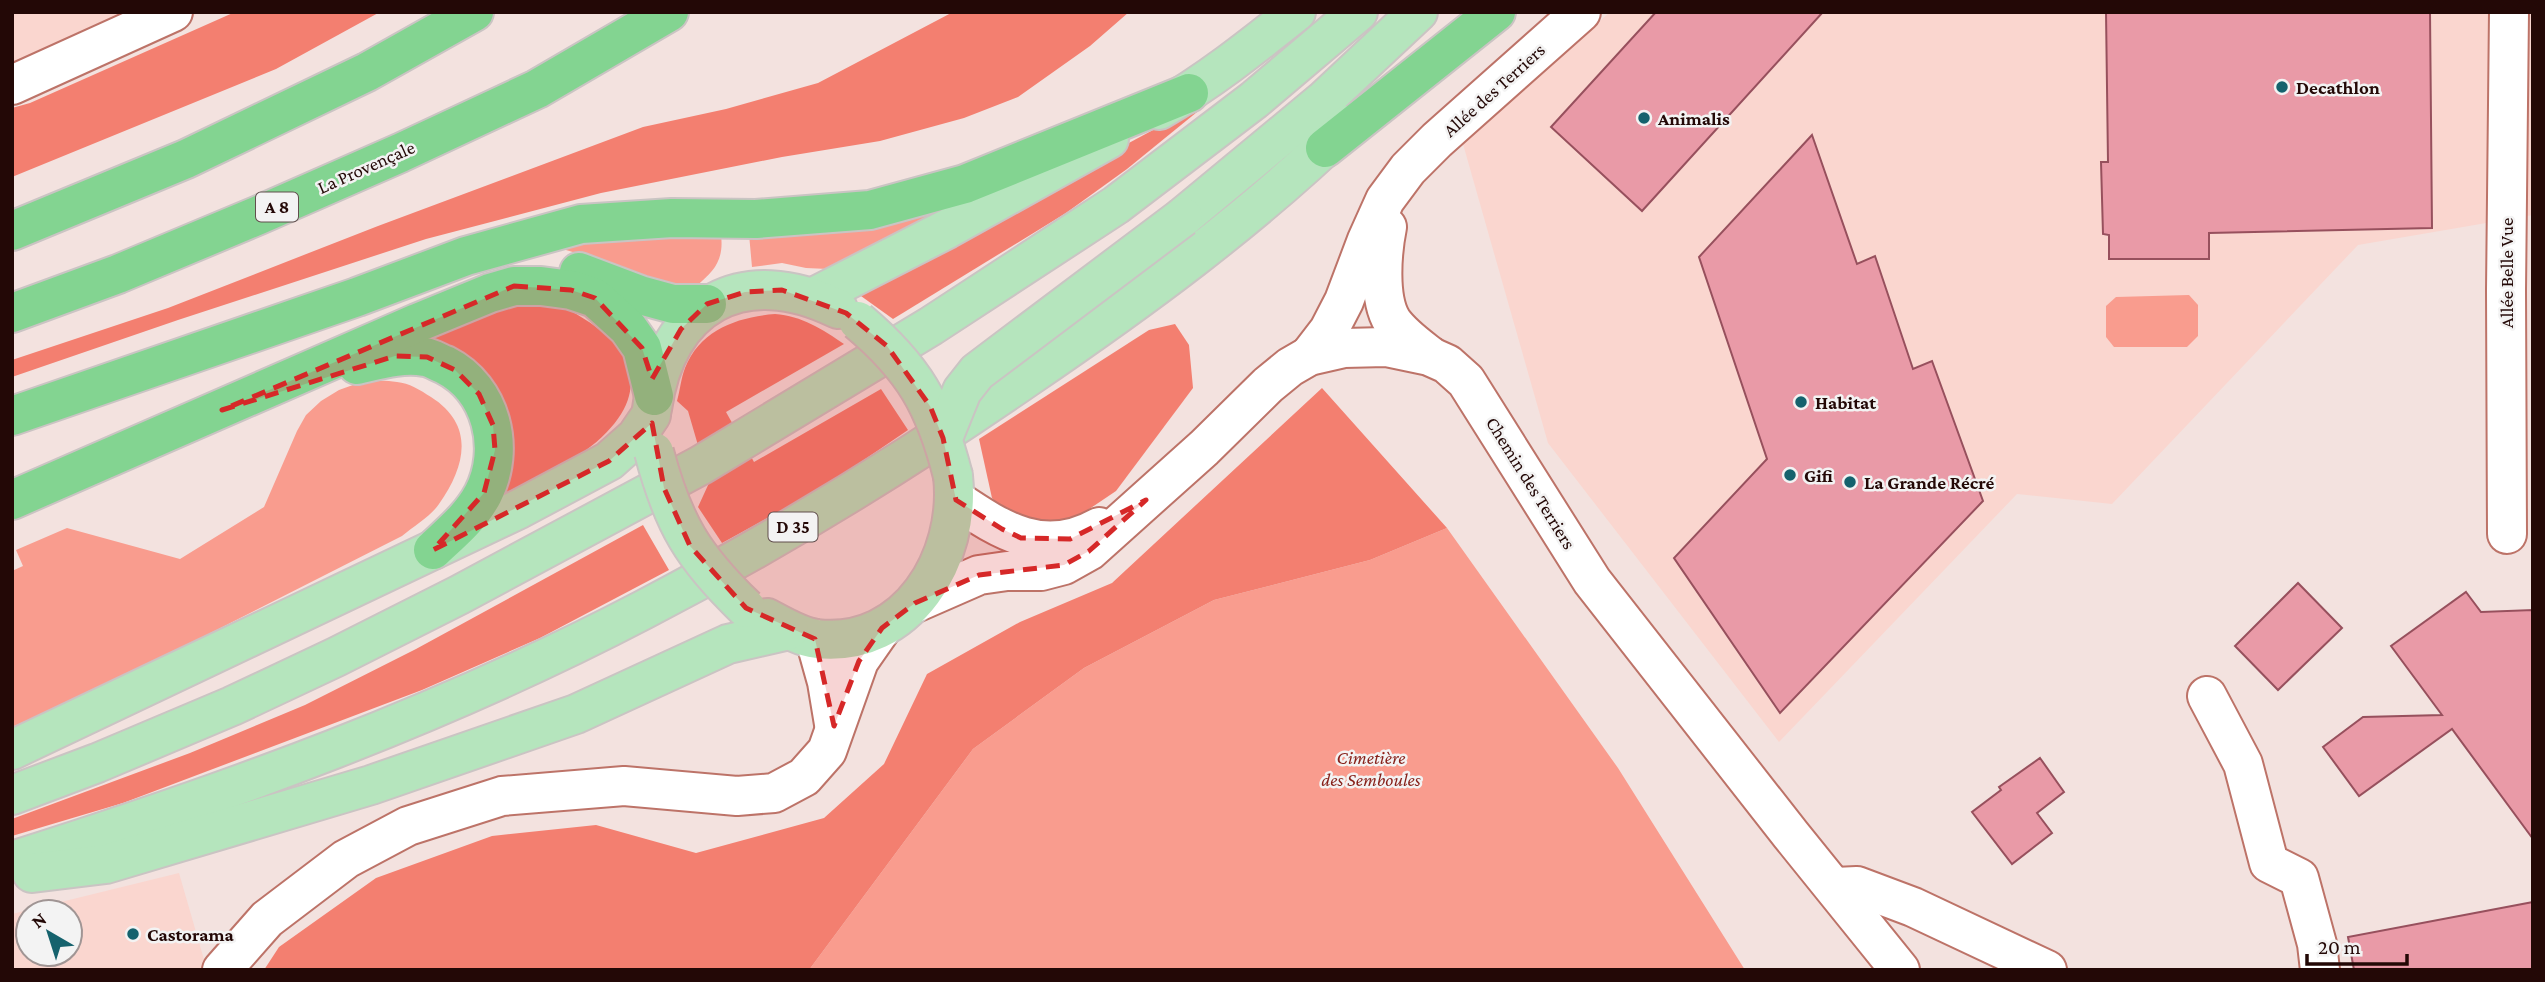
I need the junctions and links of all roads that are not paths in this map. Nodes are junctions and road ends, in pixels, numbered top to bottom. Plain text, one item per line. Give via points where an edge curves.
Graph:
1 (173, 12) edge
2 (474, 12) edge
3 (669, 12) edge
4 (1297, 12) edge
5 (1358, 12) edge
6 (1418, 12) edge
7 (1466, 12) edge
8 (1496, 12) edge
9 (1581, 12) edge
10 (2509, 12) edge
11 (12, 85) edge
12 (1189, 93) junction
13 (1325, 148) junction
14 (1408, 169) junction
15 (12, 231) edge
16 (358, 297) junction
17 (814, 298) junction
18 (707, 304) junction
19 (12, 313) edge
20 (1390, 317) junction
21 (1326, 352) junction
22 (1429, 356) junction
23 (222, 410) junction
24 (12, 416) edge
25 (653, 421) junction
26 (943, 438) junction
27 (954, 488) junction
28 (12, 500) edge
29 (1146, 500) junction
30 (2507, 534) dead end
31 (433, 550) junction
32 (915, 603) junction
33 (882, 628) junction
34 (802, 634) junction
35 (2207, 696) dead end
36 (834, 726) junction
37 (12, 750) edge
38 (12, 795) edge
39 (12, 861) edge
40 (12, 875) edge
41 (1835, 887) junction
42 (222, 970) edge
43 (1900, 970) edge
44 (2047, 970) edge
45 (2319, 970) edge

1 - 11 street
2 - 15 highway via 367,72 186,159
3 - 19 highway, La Provençale / A 8 via 537,89 400,153 118,274
4 - 12 main road
5 - 38 main road via 1254,100 1116,205 931,326 701,465 324,663 208,717
6 - 26 main road, bridge via 1323,101 1183,217 977,372 962,391
7 - 13 main road, D 35
8 - 13 highway
9 - 14 street, Allée des Terriers
10 - 30 street, Allée Belle Vue
12 - 16 highway via 965,184 870,210 581,224 466,256
12 - 17 main road
13 - 39 main road, D 35 via 1206,248 969,418 858,489 655,604 438,706 254,780
14 - 20 street, Allée des Terriers via 1385,237 1381,275
14 - 21 street, Allée des Terriers via 1385,200 1367,240 1328,330
16 - 18 highway via 519,264 552,265 584,273 673,304
16 - 24 highway
17 - 18 main road via 782,290 745,292
17 - 26 main road, bridge via 858,321 887,346 930,406
18 - 25 main road via 681,329 663,359
20 - 21 street via 1363,340
20 - 22 street, Allée des Terriers via 1401,333
21 - 22 street, Chemin des Terriers via 1386,347
21 - 29 street via 1290,367 1268,385
22 - 41 street, Chemin des Terriers via 1466,380 1592,581
23 - 25 highway via 490,293 514,286 541,286 595,298 628,328 642,348
23 - 28 highway
23 - 31 highway via 333,371 395,356 427,357 455,370 479,394 493,425 495,450 484,493 468,517
25 - 31 main road via 609,461
25 - 34 main road, bridge via 668,499 690,546 747,607
26 - 27 main road, bridge
27 - 29 street via 1021,538 1049,541 1093,531
27 - 32 main road via 953,524 934,575
29 - 32 street via 1089,551 1064,565 979,575
31 - 37 main road
32 - 33 main road
33 - 34 main road via 857,638
33 - 36 street via 859,661
34 - 36 street via 827,682
34 - 40 main road via 728,644 576,714 371,785 106,864
35 - 45 street via 2243,764 2269,863 2299,878 2317,944
36 - 42 street via 827,751 804,777 774,793 737,796 624,786 502,796 408,827 346,859 267,919
41 - 43 street, Chemin des Terriers
41 - 44 street via 1857,886 1913,907

